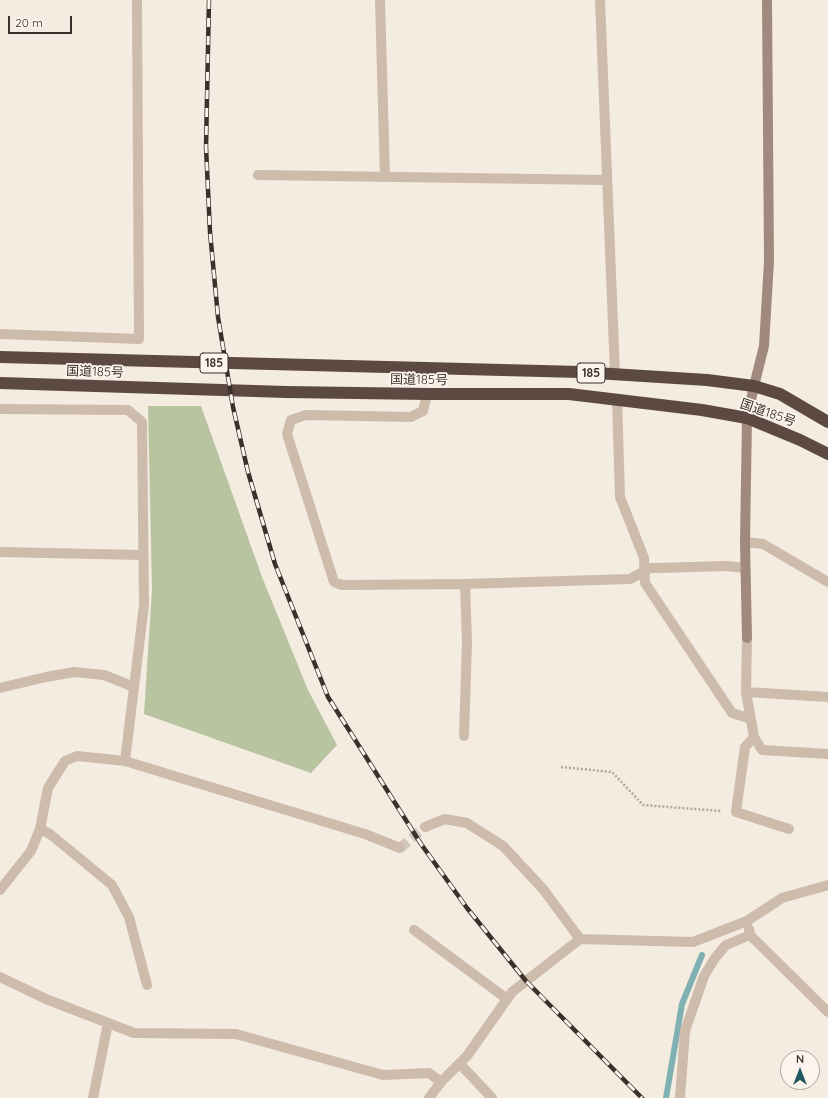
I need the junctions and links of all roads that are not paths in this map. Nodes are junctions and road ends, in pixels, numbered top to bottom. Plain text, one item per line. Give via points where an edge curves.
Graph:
1 (137, 0) edge
2 (380, 0) edge
3 (600, 0) edge
4 (767, 0) edge
5 (258, 175) dead end
6 (384, 177) junction
7 (607, 180) junction
8 (0, 334) edge
9 (0, 357) edge
10 (616, 374) junction
11 (0, 383) edge
12 (754, 386) junction
13 (427, 394) junction
14 (617, 399) junction
15 (0, 409) edge
16 (747, 418) junction
17 (828, 422) edge
18 (828, 454) edge
19 (744, 542) junction
20 (0, 552) edge
21 (143, 555) junction
22 (745, 568) junction
23 (644, 571) junction
24 (828, 582) edge
25 (465, 584) junction
26 (134, 687) junction
27 (0, 688) edge
28 (746, 692) junction
29 (828, 697) edge
30 (751, 718) junction
31 (464, 736) dead end
32 (754, 737) junction
33 (828, 754) edge
34 (125, 761) junction
35 (424, 827) tunnel mouth
36 (40, 829) junction
37 (789, 829) dead end
38 (400, 848) dead end
39 (828, 885) edge
40 (0, 890) edge
41 (747, 921) junction
42 (414, 930) dead end
43 (750, 935) junction
44 (580, 939) junction
45 (0, 977) edge
46 (147, 986) dead end
47 (507, 998) junction
48 (828, 1012) edge
49 (108, 1023) junction
50 (460, 1064) junction
51 (441, 1082) junction
52 (93, 1098) edge
53 (429, 1098) edge
54 (492, 1098) edge
55 (680, 1098) edge

1 - 8 street via 139,339
2 - 6 street
3 - 7 street
4 - 12 street via 769,261 764,346
5 - 6 street
6 - 7 street
7 - 10 street
9 - 10 highway, 国道185号 / 185
10 - 12 highway, 国道185号 / 185
11 - 13 highway, 国道185号 / 185
12 - 16 street
12 - 17 highway, 国道185号 / 185 via 780,394
13 - 14 highway, 国道185号 / 185 via 569,394
13 - 25 street via 423,411 411,417 306,415 291,420 287,434 334,582 342,585
14 - 16 highway, 国道185号 / 185
14 - 23 street via 620,497 644,558
15 - 21 street via 128,410 142,422
16 - 18 highway, 国道185号 / 185
16 - 19 street
19 - 22 street
19 - 24 street via 763,544
20 - 21 street
21 - 26 street via 144,606
22 - 23 street via 658,568
22 - 28 street
23 - 25 street via 630,579
23 - 30 street via 645,583 732,713
25 - 31 street via 467,642
26 - 27 street via 104,675 74,672
26 - 34 street
28 - 29 street
28 - 30 street
30 - 32 street
32 - 33 street via 762,750
32 - 37 street via 745,747 736,812
34 - 36 street via 77,756 65,762 48,788
34 - 38 street via 365,834
35 - 44 street via 445,818 467,823 503,846 543,889
36 - 40 street via 32,851
36 - 46 street via 50,834 112,886 129,917
39 - 41 street via 782,898
41 - 43 street
41 - 44 street via 693,942
42 - 47 street
43 - 48 street
43 - 55 street via 726,945 704,976 685,1031
44 - 47 street
45 - 49 street via 46,999
47 - 50 street
49 - 51 street via 134,1033 236,1034 383,1075 429,1073
49 - 52 street
50 - 51 street
50 - 54 street
51 - 53 street

